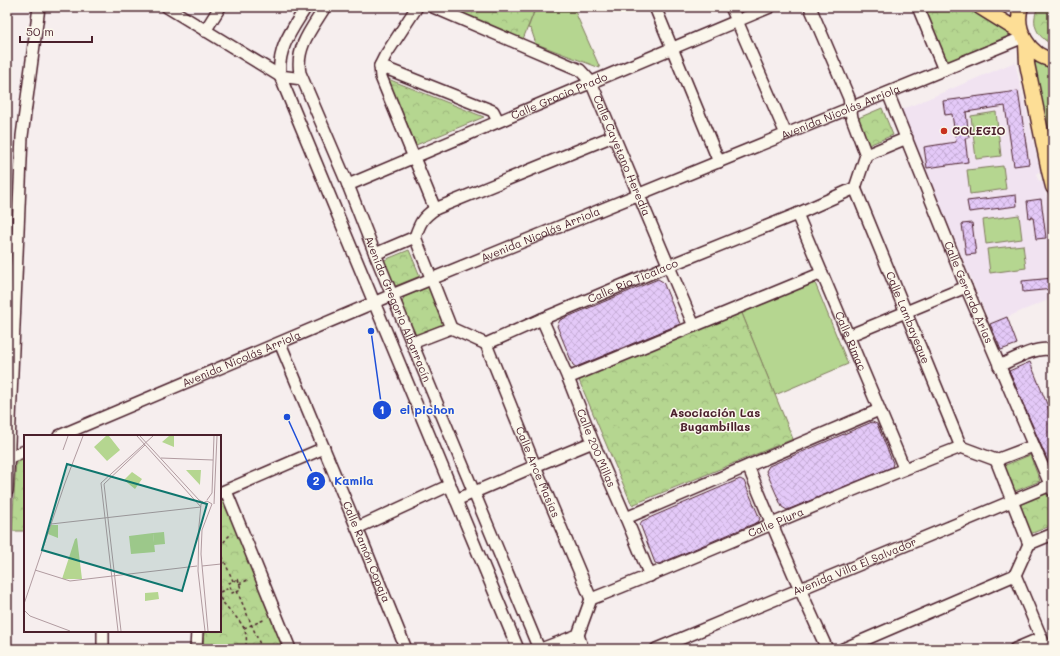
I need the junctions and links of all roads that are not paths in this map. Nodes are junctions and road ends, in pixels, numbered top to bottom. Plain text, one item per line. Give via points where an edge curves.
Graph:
1 (39, 7) edge
2 (167, 7) edge
3 (220, 7) edge
4 (306, 7) edge
5 (325, 7) edge
6 (417, 7) edge
7 (433, 7) edge
8 (655, 7) edge
9 (731, 7) edge
10 (770, 7) edge
11 (810, 7) edge
12 (918, 7) edge
13 (980, 7) edge
14 (1021, 7) edge
15 (737, 21) junction
16 (205, 31) junction
17 (1024, 38) junction
18 (672, 48) junction
19 (1053, 60) edge
20 (380, 66) junction
21 (944, 70) junction
22 (280, 76) junction
23 (302, 79) junction
24 (591, 82) junction
25 (888, 93) junction
26 (851, 108) junction
27 (498, 121) junction
28 (786, 134) junction
29 (613, 136) junction
30 (906, 138) junction
31 (866, 155) junction
32 (414, 157) junction
33 (719, 162) junction
34 (348, 185) junction
35 (1053, 187) edge
36 (855, 188) junction
37 (638, 195) junction
38 (435, 209) junction
39 (797, 214) junction
40 (415, 237) junction
41 (375, 254) junction
42 (668, 266) junction
43 (822, 273) junction
44 (431, 279) junction
45 (966, 287) junction
46 (392, 295) junction
47 (374, 303) junction
48 (906, 312) junction
49 (542, 320) junction
50 (694, 326) junction
51 (451, 328) junction
52 (848, 336) junction
53 (280, 343) junction
54 (412, 343) junction
55 (486, 344) junction
56 (1053, 351) edge
57 (999, 366) junction
58 (568, 378) junction
59 (879, 410) junction
60 (62, 435) edge
61 (593, 442) junction
62 (1033, 446) junction
63 (962, 447) junction
64 (324, 448) junction
65 (24, 451) edge
66 (8, 458) edge
67 (996, 460) junction
68 (535, 466) junction
69 (748, 466) junction
70 (904, 468) junction
71 (450, 485) junction
72 (1052, 486) edge
73 (7, 491) edge
74 (223, 492) edge
75 (474, 492) junction
76 (456, 500) junction
77 (1012, 501) junction
78 (626, 518) junction
79 (772, 525) junction
80 (357, 528) junction
81 (1053, 534) edge
82 (1029, 544) junction
83 (1015, 575) junction
84 (650, 576) junction
85 (799, 589) junction
86 (591, 599) junction
87 (103, 632) edge
88 (197, 632) edge
89 (578, 635) junction
90 (1041, 638) junction
91 (103, 649) edge
92 (196, 649) edge
93 (290, 649) edge
94 (406, 649) edge
95 (518, 649) edge
96 (540, 649) edge
97 (583, 649) edge
98 (656, 649) edge
99 (827, 649) edge
100 (843, 649) edge
101 (1015, 649) edge
102 (1046, 649) edge

1 - 66 street via 22,136
2 - 16 street
3 - 16 street
4 - 22 street via 283,45 279,60
5 - 23 street, Avenida Gregorio Albarracín via 300,53 298,66
6 - 20 street
7 - 24 street, Calle Cayetano Heredia via 580,70
8 - 18 street
9 - 15 street
10 - 15 street, Calle Grocio Prado
11 - 26 street
12 - 21 street
13 - 17 main road
14 - 17 main road via 1019,22
15 - 18 street, Calle Grocio Prado
15 - 28 street
16 - 22 street
17 - 19 main road via 1038,54
17 - 21 street, Avenida Nicolás Arriola
17 - 35 main road via 1027,64
18 - 24 street, Calle Grocio Prado
18 - 33 street
20 - 27 street via 493,111
20 - 32 street
21 - 25 street, Avenida Nicolás Arriola
22 - 23 street
22 - 47 street, Avenida Gregorio Albarracín
23 - 34 street, Avenida Gregorio Albarracín
24 - 27 street, Calle Grocio Prado
24 - 29 street, Calle Cayetano Heredia
25 - 26 street, Avenida Nicolás Arriola
25 - 30 street, Calle Gerardo Arias
26 - 28 street, Avenida Nicolás Arriola
26 - 31 street via 852,118
27 - 32 street, Calle Grocio Prado
28 - 33 street, Avenida Nicolás Arriola
29 - 37 street, Calle Cayetano Heredia
29 - 38 street
30 - 31 street
30 - 45 street, Calle Gerardo Arias
31 - 36 street
32 - 34 street, Calle Grocio Prado
32 - 38 street
33 - 37 street, Avenida Nicolás Arriola
34 - 41 street, Avenida Gregorio Albarracín
36 - 39 street, Calle Rio Ticalaco
36 - 48 street, Calle Lambayeque
37 - 42 street, Calle Cayetano Heredia
37 - 44 street, Avenida Nicolás Arriola
38 - 40 street via 421,221
39 - 42 street, Calle Rio Ticalaco
39 - 43 street, Calle Rimac
40 - 41 street
40 - 44 street
41 - 46 street, Avenida Gregorio Albarracín
42 - 49 street, Calle Rio Ticalaco
42 - 50 street, Calle Cayetano Heredia
43 - 50 street
43 - 52 street, Calle Rimac
44 - 46 street, Avenida Nicolás Arriola
44 - 51 street
45 - 48 street
45 - 57 street, Calle Gerardo Arias
46 - 47 street, Avenida Nicolás Arriola
46 - 54 street, Avenida Gregorio Albarracín
47 - 53 street, Avenida Nicolás Arriola
47 - 71 street, Avenida Gregorio Albarracín
48 - 52 street
48 - 63 street, Calle Lambayeque
49 - 55 street, Calle Rio Ticalaco
49 - 58 street, Calle 200 Millas
50 - 58 street
51 - 54 street
51 - 55 street
52 - 59 street, Calle Rimac
53 - 60 street, Avenida Nicolás Arriola
53 - 64 street, Calle Ramón Copaja
54 - 75 street, Avenida Gregorio Albarracín
55 - 68 street, Calle Arce Masías
56 - 57 street via 1048,348 1034,351
57 - 62 street, Calle Gerardo Arias
58 - 61 street, Calle 200 Millas
59 - 69 street
59 - 70 street, Calle Rimac
61 - 68 street
61 - 78 street, Calle 200 Millas
62 - 67 street
62 - 72 street, Calle Gerardo Arias
63 - 67 street
63 - 70 street, Calle Piura
64 - 74 street
64 - 80 street, Calle Ramón Copaja
65 - 66 street
66 - 73 street
67 - 77 street
68 - 75 street
68 - 86 street, Calle Arce Masías
69 - 78 street
69 - 79 street
70 - 79 street, Calle Piura
71 - 76 street, Avenida Gregorio Albarracín
71 - 80 street
72 - 77 street, Avenida Villa El Salvador
74 - 93 street
75 - 76 street
75 - 96 street, Avenida Gregorio Albarracín
76 - 95 street, Avenida Gregorio Albarracín
77 - 82 street
77 - 85 street, Avenida Villa El Salvador
78 - 84 street, Calle 200 Millas
79 - 84 street, Calle Piura
79 - 85 street
80 - 94 street, Calle Ramón Copaja
81 - 82 street
82 - 83 street
83 - 90 street
83 - 100 street
84 - 86 street, Calle Piura
85 - 98 street, Avenida Villa El Salvador
85 - 99 street
86 - 89 street
87 - 91 street
88 - 92 street
89 - 96 street
89 - 97 street
90 - 101 street
90 - 102 street

